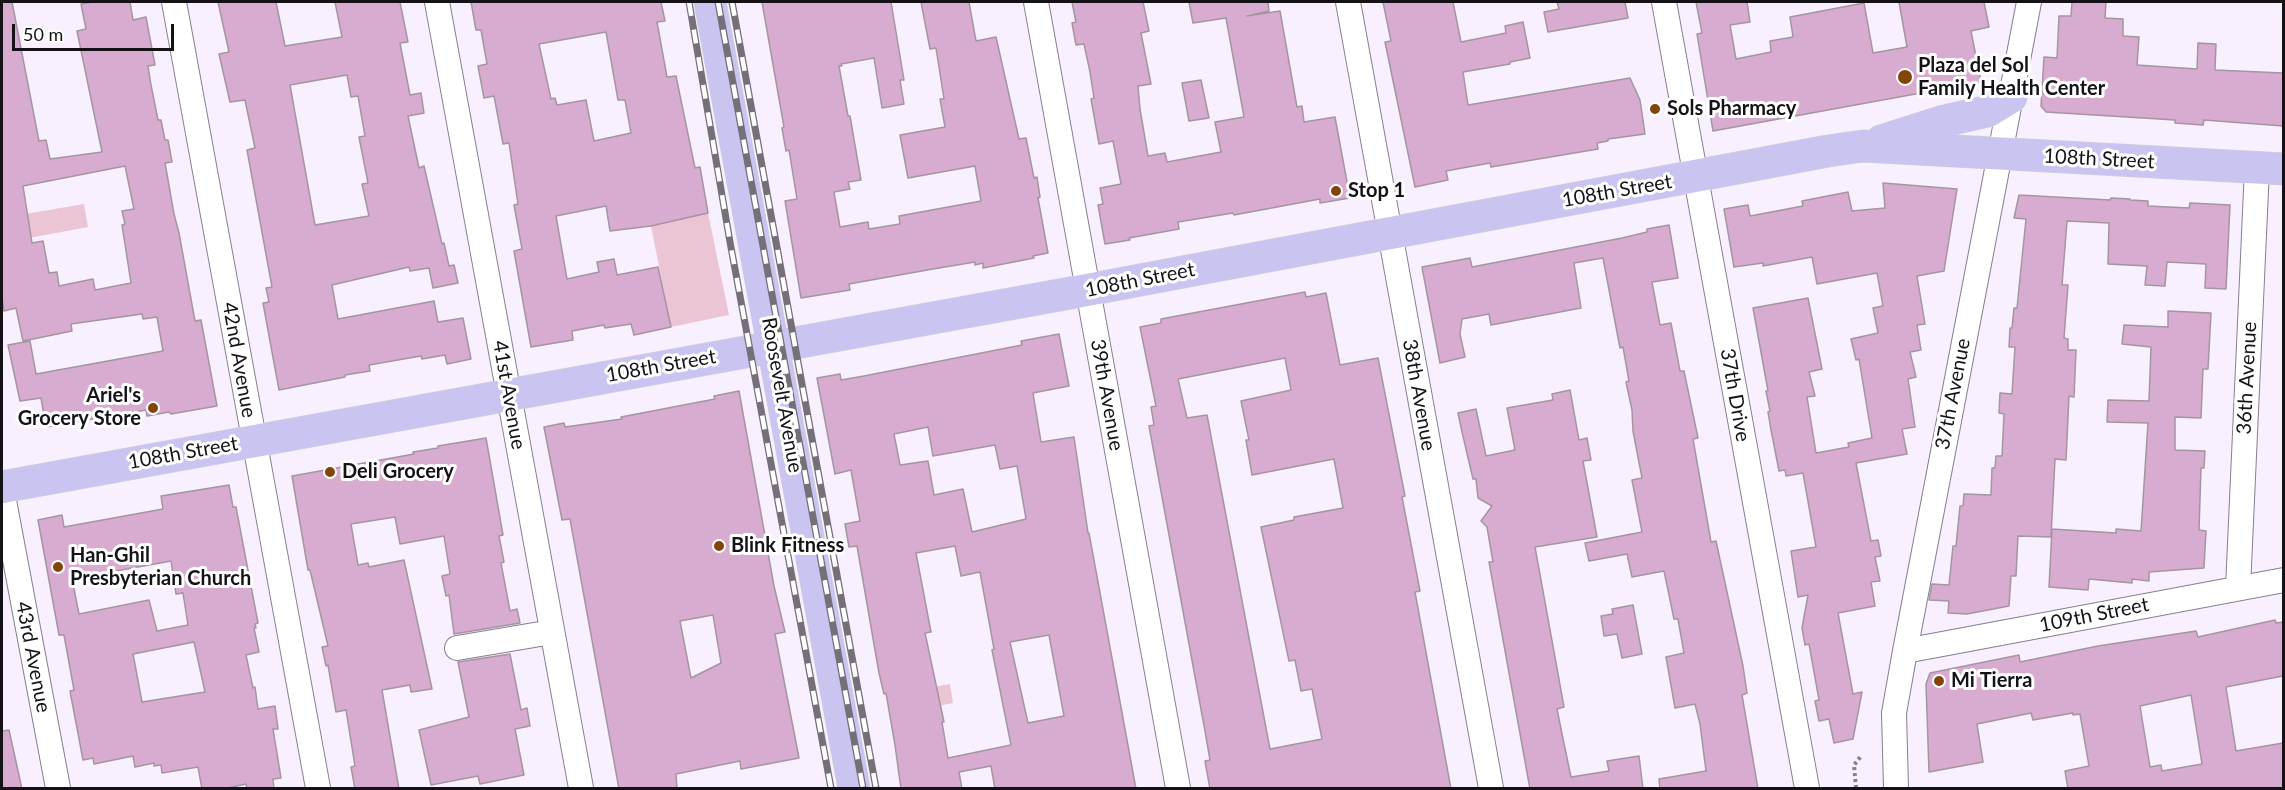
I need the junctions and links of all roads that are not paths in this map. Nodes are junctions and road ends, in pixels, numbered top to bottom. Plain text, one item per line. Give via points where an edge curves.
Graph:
1 (174, 2) edge
2 (436, 2) edge
3 (710, 2) edge
4 (1036, 2) edge
5 (1348, 2) edge
6 (1664, 2) edge
7 (2029, 2) edge
8 (2011, 97) junction
9 (1863, 146) junction
10 (1999, 154) junction
11 (2270, 168) edge
12 (1695, 178) junction
13 (1390, 232) junction
14 (1087, 290) junction
15 (773, 346) junction
16 (508, 394) junction
17 (254, 440) junction
18 (2, 488) edge
19 (2283, 580) edge
20 (2238, 588) junction
21 (552, 632) junction
22 (457, 648) dead end
23 (1905, 651) junction
24 (58, 789) edge
25 (318, 789) edge
26 (581, 789) edge
27 (854, 789) edge
28 (1178, 789) edge
29 (1491, 789) edge
30 (1807, 789) edge
31 (1896, 789) edge

1 - 17 street, 42nd Avenue
2 - 16 street, 41st Avenue
3 - 15 main road, Roosevelt Avenue
4 - 14 street, 39th Avenue
5 - 13 street, 38th Avenue
6 - 12 street, 37th Drive
7 - 8 street, 37th Avenue
8 - 9 main road via 1988,111
8 - 10 street, 37th Avenue
9 - 10 main road, 108th Street
9 - 12 main road, 108th Street
10 - 11 main road, 108th Street
10 - 23 street, 37th Avenue
11 - 20 street, 36th Avenue
12 - 13 main road, 108th Street
12 - 30 street, 37th Drive
13 - 14 main road, 108th Street
13 - 29 street, 38th Avenue
14 - 15 main road, 108th Street
14 - 28 street, 39th Avenue
15 - 16 main road, 108th Street
15 - 27 main road, Roosevelt Avenue
16 - 17 main road, 108th Street
16 - 21 street, 41st Avenue
17 - 18 main road, 108th Street
17 - 25 street, 42nd Avenue
18 - 24 street, 43rd Avenue
19 - 20 street, 109th Street
20 - 23 street, 109th Street
21 - 22 street
21 - 26 street, 41st Avenue
23 - 31 street, 37th Avenue via 1894,713

